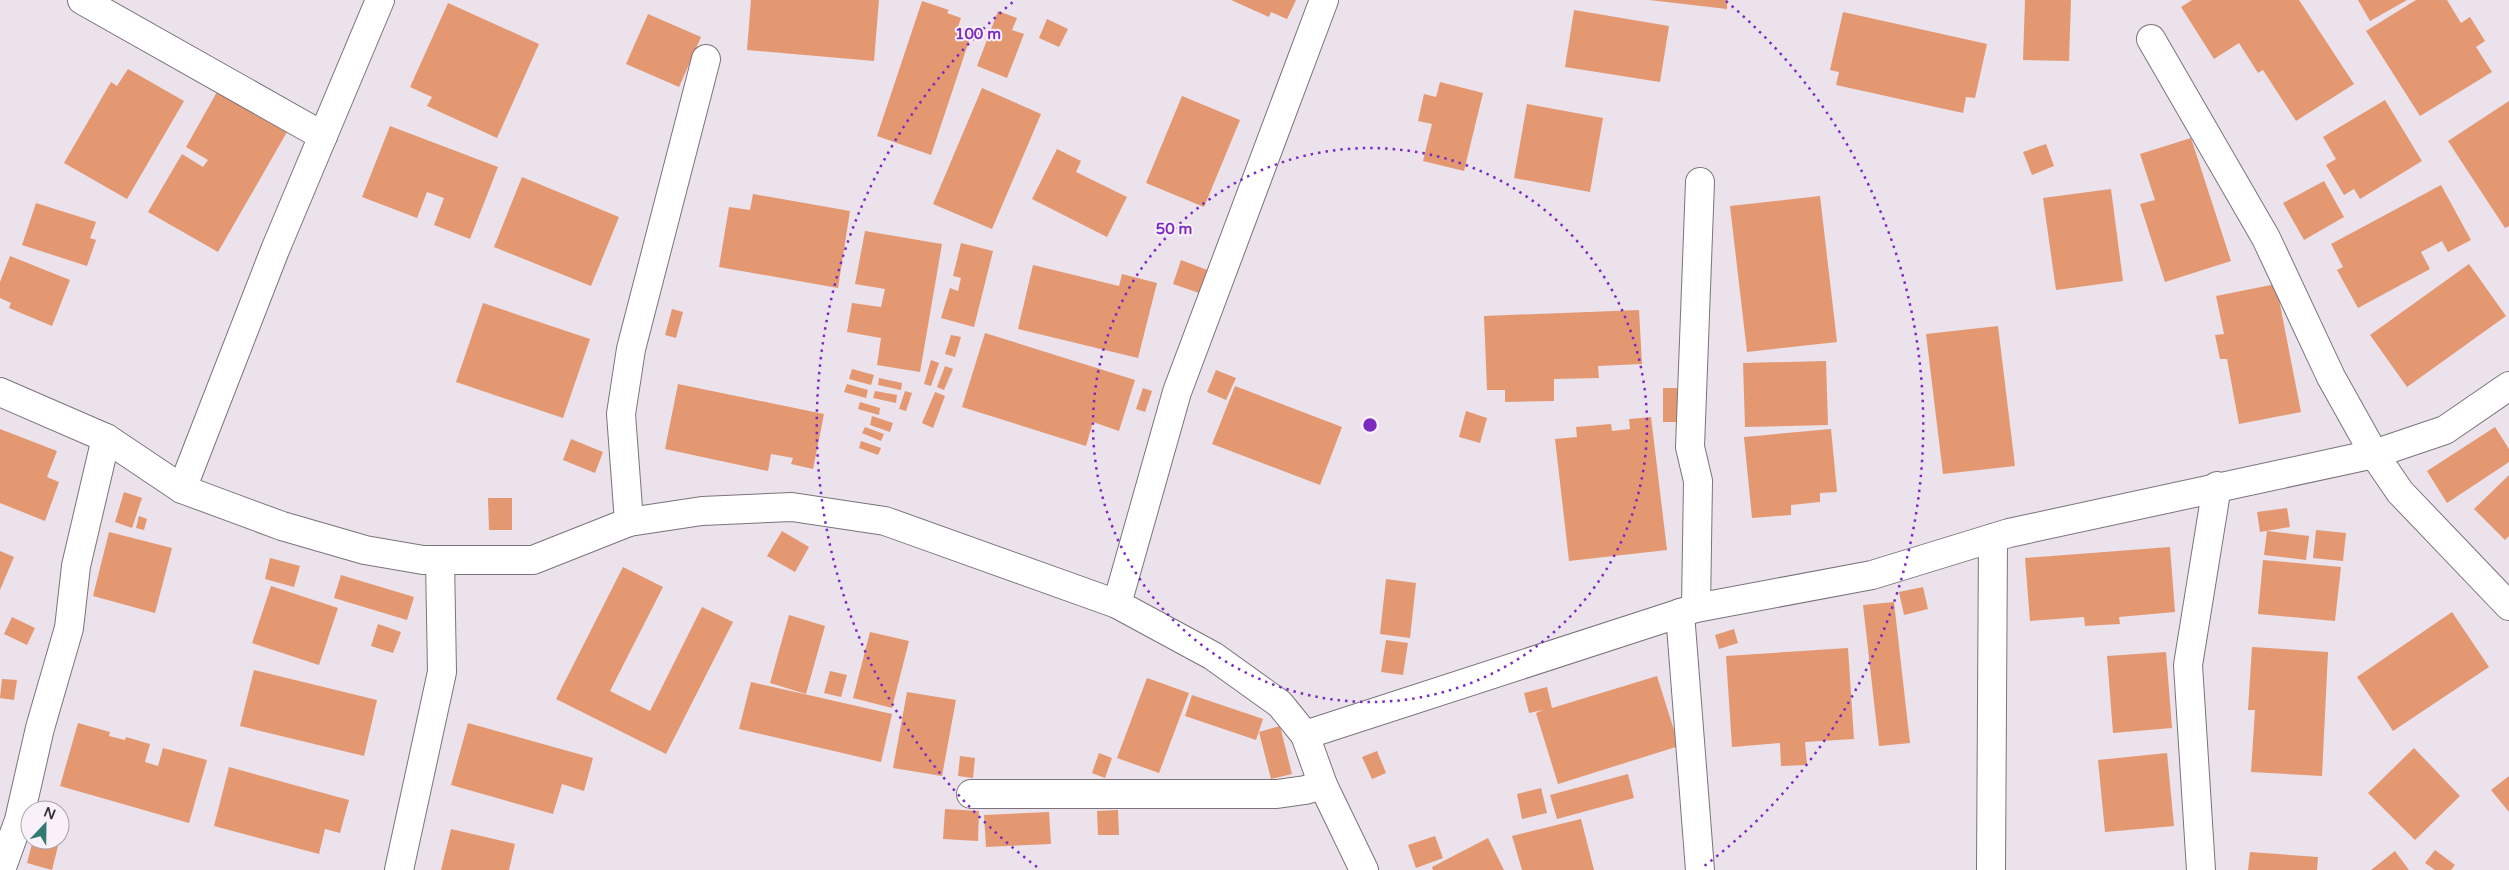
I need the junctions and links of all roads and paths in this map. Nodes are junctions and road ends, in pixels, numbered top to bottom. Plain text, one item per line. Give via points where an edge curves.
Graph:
1 (82, 0) edge
2 (380, 0) edge
3 (1324, 0) edge
4 (2151, 39) dead end
5 (706, 60) dead end
6 (323, 136) junction
7 (1700, 182) dead end
8 (2509, 386) edge
9 (0, 392) edge
10 (106, 438) junction
11 (2374, 454) junction
12 (2217, 486) junction
13 (182, 489) junction
14 (629, 522) junction
15 (1993, 538) junction
16 (440, 560) junction
17 (1117, 604) junction
18 (2509, 606) edge
19 (1688, 611) junction
20 (1305, 735) junction
21 (1323, 785) junction
22 (971, 794) dead end
23 (1, 870) edge
24 (399, 870) edge
25 (1364, 870) edge
26 (1700, 870) edge
27 (1991, 870) edge
28 (2201, 870) edge

1 - 6 street
2 - 6 street
3 - 17 street via 1177,392
4 - 11 street via 2266,238 2331,377
5 - 14 street via 632,350 621,414
6 - 13 street
7 - 19 street via 1690,447 1698,481
8 - 11 street via 2445,430
9 - 10 street
10 - 13 street
10 - 23 street via 76,566 69,628 40,728 19,820
11 - 12 street
11 - 18 street via 2400,492
12 - 15 street
12 - 28 street via 2188,665
13 - 16 street via 282,526 356,547 423,560
14 - 16 street via 533,560
14 - 17 street via 702,510 792,507 885,521
15 - 19 street via 1872,575
15 - 27 street
16 - 24 street via 442,672
17 - 20 street via 1213,656 1280,704
19 - 20 street
19 - 26 street
20 - 21 street
21 - 22 street via 1277,794
21 - 25 street

